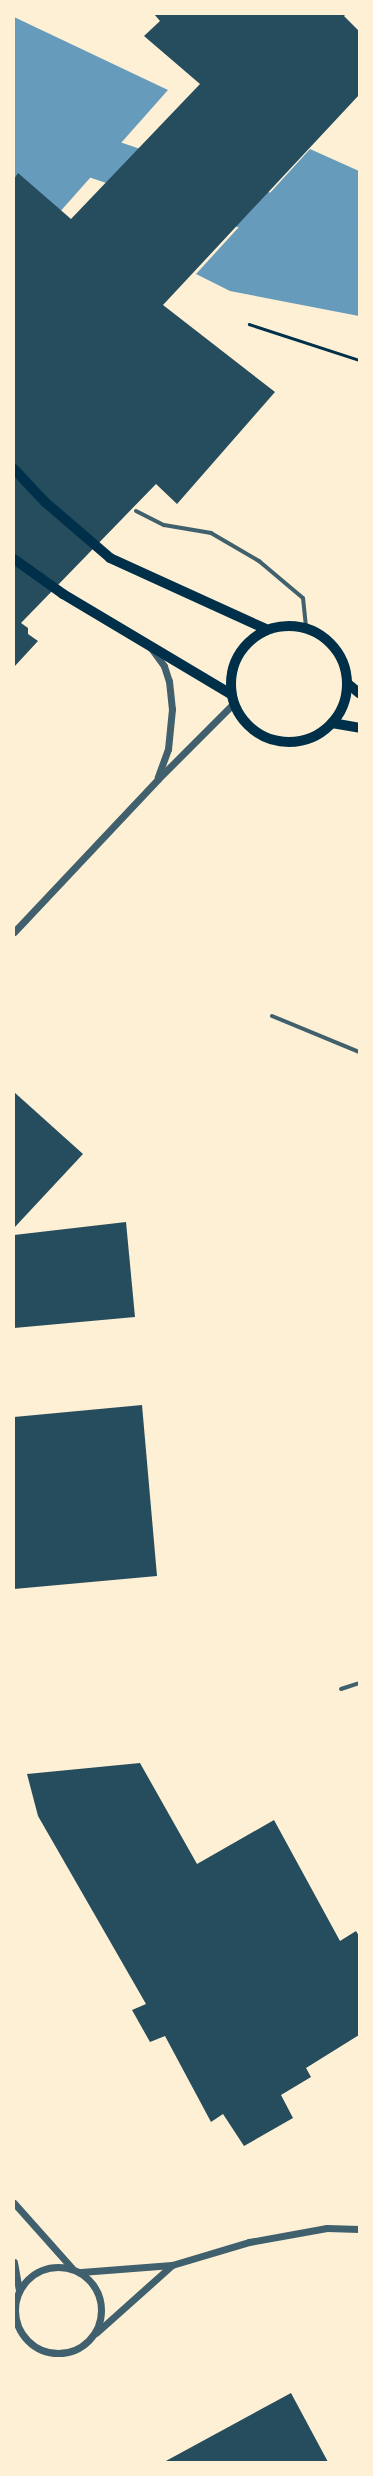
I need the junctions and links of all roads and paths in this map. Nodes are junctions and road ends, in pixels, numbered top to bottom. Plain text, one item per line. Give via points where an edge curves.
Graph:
1 (248, 324) dead end
2 (359, 360) edge
3 (14, 469) edge
4 (136, 511) dead end
5 (14, 559) edge
6 (306, 628) junction
7 (266, 630) junction
8 (148, 643) junction
9 (347, 683) junction
10 (359, 693) edge
11 (232, 699) junction
12 (332, 723) junction
13 (359, 728) edge
14 (158, 779) junction
15 (14, 932) edge
16 (272, 1016) dead end
17 (359, 1052) edge
18 (359, 1683) edge
19 (341, 1689) dead end
20 (14, 2203) edge
21 (359, 2229) edge
22 (14, 2262) edge
23 (172, 2265) junction
24 (72, 2268) junction
25 (80, 2272) junction
26 (19, 2289) junction
27 (92, 2336) junction

1 - 2 path
3 - 7 main road via 45,502 110,558
4 - 6 street via 164,526 211,533 259,561 303,598
5 - 8 main road via 63,594
6 - 7 main road via 293,625
6 - 9 main road via 323,636 336,649 344,665
7 - 11 main road via 249,640 237,655 231,674
8 - 11 main road
8 - 14 street via 164,666 172,709 168,750
9 - 10 main road
9 - 12 main road via 346,698
11 - 12 main road via 248,726 258,734 277,742 298,742 316,735
11 - 14 street
12 - 13 main road
14 - 15 street
16 - 17 street
18 - 19 street
20 - 24 street
21 - 23 street via 327,2228 249,2242
22 - 26 street
23 - 25 street
23 - 27 street
24 - 25 street
24 - 26 street via 47,2267 36,2272
25 - 27 street via 92,2282 100,2302 99,2324
26 - 27 street via 14,2314 18,2327 34,2347 59,2353 83,2345

